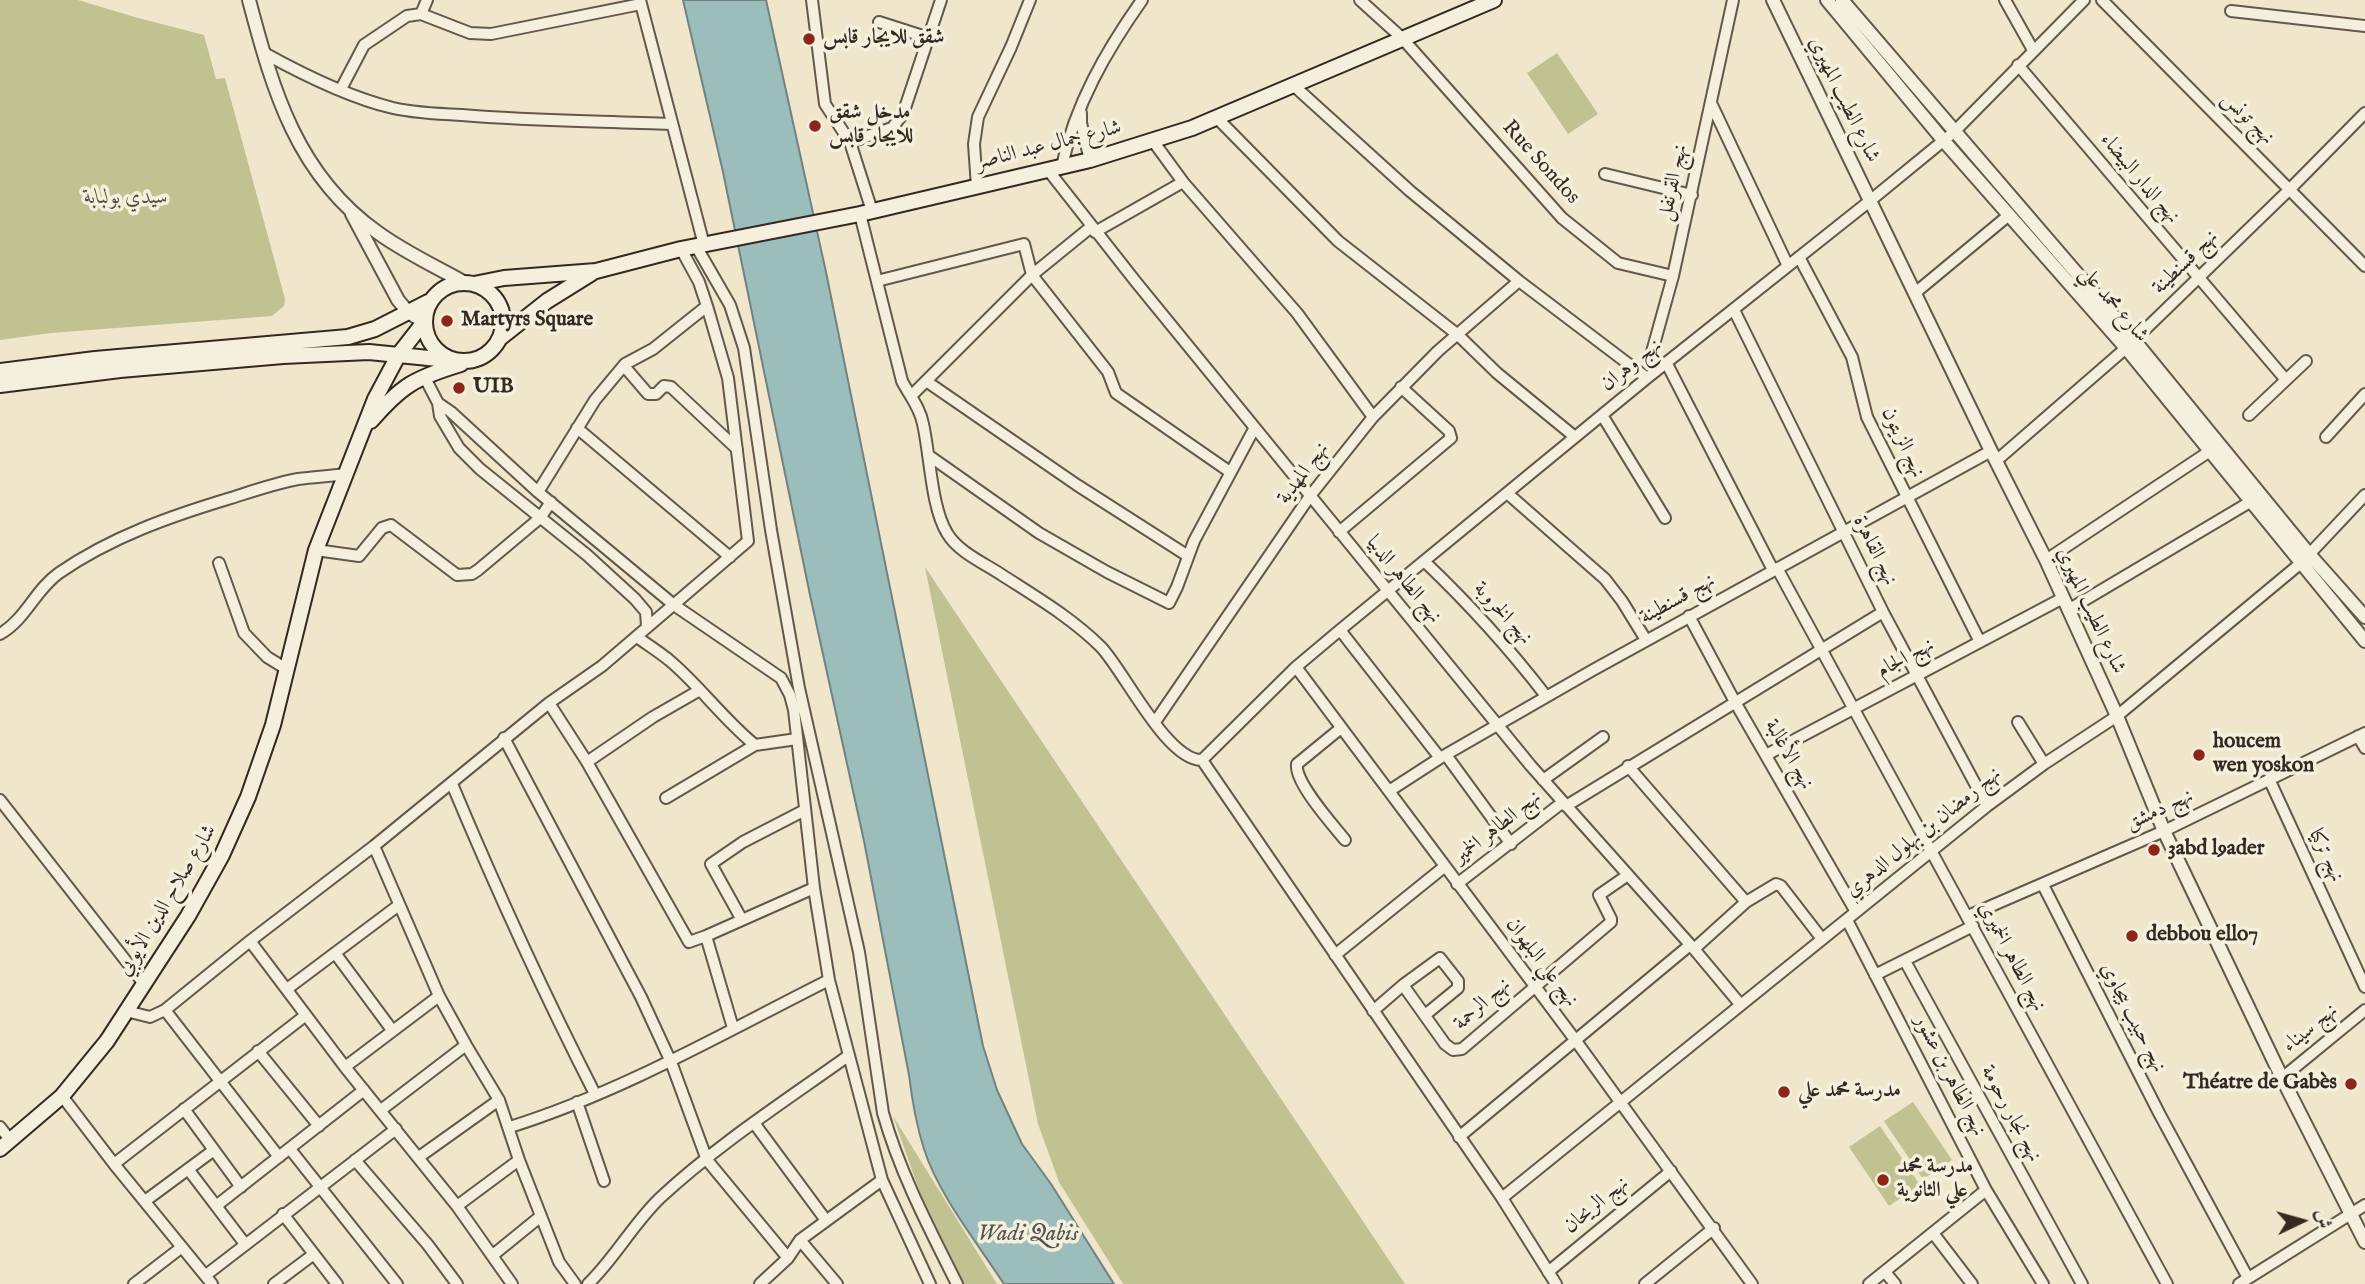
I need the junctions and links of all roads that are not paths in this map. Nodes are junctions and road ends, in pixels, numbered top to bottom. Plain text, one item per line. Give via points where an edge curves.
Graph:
1 (249, 0) edge
2 (427, 0) edge
3 (812, 0) edge
4 (941, 0) edge
5 (1030, 0) edge
6 (1142, 0) edge
7 (1360, 0) edge
8 (1494, 0) edge
9 (1734, 0) edge
10 (1773, 0) edge
11 (1827, 0) edge
12 (1842, 0) edge
13 (2005, 0) edge
14 (2084, 0) edge
15 (2102, 0) edge
16 (640, 2) edge
17 (2231, 11) dead end
18 (421, 14) junction
19 (879, 22) dead end
20 (2365, 26) edge
21 (929, 38) junction
22 (1402, 38) junction
23 (2033, 50) junction
24 (264, 53) junction
25 (2018, 65) junction
26 (1292, 84) junction
27 (341, 89) junction
28 (1711, 103) junction
29 (1081, 106) junction
30 (2365, 113) edge
31 (1217, 118) junction
32 (671, 124) junction
33 (1949, 136) junction
34 (1153, 141) junction
35 (850, 142) junction
36 (1090, 160) junction
37 (1055, 168) junction
38 (1605, 174) dead end
39 (1183, 182) junction
40 (977, 187) junction
41 (2290, 189) junction
42 (1692, 195) junction
43 (1871, 200) junction
44 (350, 211) junction
45 (866, 213) junction
46 (2009, 215) junction
47 (1093, 229) junction
48 (700, 245) junction
49 (1799, 257) junction
50 (1788, 266) junction
51 (2365, 266) edge
52 (596, 271) junction
53 (1032, 275) junction
54 (1673, 276) junction
55 (2198, 279) junction
56 (877, 281) junction
57 (1519, 281) junction
58 (469, 283) junction
59 (1915, 293) junction
60 (428, 302) junction
61 (707, 306) junction
62 (1734, 310) junction
63 (408, 312) junction
64 (424, 322) junction
65 (1458, 335) junction
66 (499, 339) junction
67 (2130, 344) junction
68 (399, 354) junction
69 (464, 361) junction
70 (2306, 362) dead end
71 (1667, 364) junction
72 (624, 366) junction
73 (0, 372) edge
74 (1651, 374) junction
75 (424, 376) junction
76 (2286, 380) junction
77 (926, 381) junction
78 (0, 386) edge
79 (1401, 387) junction
80 (2365, 394) edge
81 (911, 396) junction
82 (438, 403) junction
83 (1602, 415) junction
84 (2249, 415) dead end
85 (1373, 417) junction
86 (577, 428) junction
87 (1254, 429) junction
88 (363, 430) junction
89 (1575, 437) junction
90 (2326, 437) dead end
91 (2221, 444) junction
92 (737, 449) junction
93 (2210, 452) junction
94 (928, 455) junction
95 (1994, 456) junction
96 (1230, 472) junction
97 (346, 474) junction
98 (538, 492) junction
99 (1507, 493) junction
100 (2365, 495) edge
101 (1310, 496) junction
102 (1906, 498) junction
103 (551, 502) junction
104 (2250, 502) junction
105 (540, 518) junction
106 (1665, 518) dead end
107 (1339, 531) junction
108 (1843, 533) junction
109 (316, 550) junction
110 (1188, 556) junction
111 (730, 557) junction
112 (2305, 559) junction
113 (2046, 560) junction
114 (1425, 562) junction
115 (219, 563) dead end
116 (1775, 569) junction
117 (1388, 591) junction
118 (2065, 604) junction
119 (674, 606) junction
120 (1883, 612) junction
121 (1689, 616) junction
122 (2365, 617) edge
123 (647, 626) junction
124 (1340, 630) junction
125 (0, 634) edge
126 (637, 637) junction
127 (1646, 640) junction
128 (2365, 641) edge
129 (1980, 642) junction
130 (1820, 649) junction
131 (1297, 667) junction
132 (288, 670) junction
133 (1916, 675) junction
134 (700, 690) junction
135 (1546, 696) junction
136 (1734, 702) junction
137 (549, 703) junction
138 (1853, 709) junction
139 (2117, 716) junction
140 (1155, 722) junction
141 (2018, 722) dead end
142 (1497, 724) junction
143 (1341, 728) junction
144 (2362, 734) edge
145 (1603, 737) dead end
146 (504, 738) junction
147 (797, 739) junction
148 (755, 745) junction
149 (2365, 748) edge
150 (1766, 755) junction
151 (1443, 756) junction
152 (1202, 760) junction
153 (587, 762) junction
154 (2044, 764) junction
155 (1628, 766) junction
156 (2269, 779) junction
157 (1543, 780) junction
158 (452, 783) junction
159 (1389, 791) junction
160 (666, 798) dead end
161 (0, 800) edge
162 (1565, 804) junction
163 (1987, 806) junction
164 (805, 810) junction
165 (2164, 831) junction
166 (1345, 840) dead end
167 (1511, 844) junction
168 (374, 846) junction
169 (1930, 852) junction
170 (1444, 867) junction
171 (1628, 875) junction
172 (1457, 884) junction
173 (2043, 885) junction
174 (814, 888) junction
175 (1746, 902) junction
176 (399, 905) junction
177 (1851, 916) junction
178 (742, 920) junction
179 (1970, 921) junction
180 (706, 936) junction
181 (1822, 939) junction
182 (250, 941) junction
183 (1692, 947) junction
184 (335, 953) junction
185 (1335, 955) junction
186 (1905, 961) junction
187 (1875, 975) junction
188 (829, 979) junction
189 (144, 984) junction
190 (1403, 985) junction
191 (1534, 987) junction
192 (2365, 987) edge
193 (286, 989) junction
194 (439, 996) junction
195 (1740, 1004) junction
196 (165, 1010) junction
197 (2365, 1010) edge
198 (126, 1011) junction
199 (1373, 1011) junction
200 (306, 1015) junction
201 (1425, 1015) junction
202 (733, 1028) junction
203 (392, 1030) junction
204 (1576, 1041) junction
205 (466, 1045) junction
206 (258, 1051) junction
207 (848, 1056) junction
208 (671, 1062) junction
209 (345, 1067) junction
210 (2282, 1078) junction
211 (220, 1080) junction
212 (364, 1090) junction
213 (595, 1094) junction
214 (62, 1096) junction
215 (499, 1100) junction
216 (1620, 1101) junction
217 (577, 1102) junction
218 (184, 1109) junction
219 (381, 1110) junction
220 (754, 1123) junction
221 (319, 1126) junction
222 (0, 1127) edge
223 (510, 1127) junction
224 (396, 1129) junction
225 (1460, 1137) junction
226 (6, 1145) edge
227 (290, 1149) junction
228 (214, 1150) junction
229 (279, 1157) junction
230 (419, 1157) junction
231 (355, 1160) junction
232 (519, 1160) junction
233 (707, 1160) junction
234 (114, 1164) junction
235 (188, 1169) junction
236 (1671, 1171) junction
237 (882, 1180) junction
238 (604, 1181) dead end
239 (320, 1186) junction
240 (241, 1187) junction
241 (1986, 1190) junction
242 (1502, 1198) junction
243 (145, 1201) junction
244 (2365, 1205) edge
245 (216, 1206) junction
246 (457, 1206) junction
247 (284, 1214) junction
248 (541, 1216) junction
249 (2356, 1218) edge
250 (825, 1219) junction
251 (1714, 1228) junction
252 (1933, 1233) junction
253 (800, 1240) junction
254 (2365, 1242) edge
255 (245, 1244) junction
256 (182, 1247) junction
257 (314, 1254) junction
258 (493, 1255) junction
259 (788, 1258) junction
260 (1548, 1272) junction
261 (1885, 1272) junction
262 (209, 1280) edge
263 (2243, 1281) edge
264 (764, 1283) edge
265 (134, 1284) edge
266 (274, 1284) edge
267 (337, 1284) edge
268 (397, 1284) edge
269 (457, 1284) edge
270 (512, 1284) edge
271 (575, 1284) edge
272 (588, 1284) edge
273 (837, 1284) edge
274 (930, 1284) edge
275 (957, 1284) edge
276 (1556, 1284) edge
277 (1645, 1284) edge
278 (1752, 1284) edge
279 (1869, 1284) edge
280 (1895, 1284) edge
281 (1972, 1284) edge
282 (2043, 1284) edge
283 (2082, 1284) edge
284 (2167, 1284) edge

1 - 24 street
2 - 18 street
3 - 35 street via 825,104
4 - 21 street
5 - 40 street via 978,117 974,145
6 - 29 street via 1118,34
7 - 22 street, Rue Sondos
8 - 22 main road, شارع جمال عبد الناصر
9 - 28 street, نهج القرنفل
10 - 43 street, شارع الطيب المهيري
11 - 33 street, شارع محمد علي
12 - 33 street, شارع محمد علي
13 - 23 street
14 - 23 street, نهج وهران
15 - 41 street, نهج تونس
16 - 18 street via 491,34 470,33
16 - 32 street
17 - 20 street
18 - 27 street via 397,20 365,45
19 - 21 street
21 - 35 street via 898,122
22 - 26 main road, شارع جمال عبد الناصر
22 - 54 street, Rue Sondos via 1562,218 1618,263
23 - 25 street, نهج وهران
24 - 27 street
24 - 44 street via 300,148
25 - 33 street, نهج وهران
25 - 55 street, نهج الدار البيضاء
26 - 31 main road, شارع جمال عبد الناصر
26 - 57 street
27 - 32 street via 412,111
28 - 42 street, نهج القرنفل
28 - 50 street
29 - 36 street
29 - 37 street
30 - 41 street, نهج قسنطينة
31 - 34 main road, شارع جمال عبد الناصر
31 - 65 street via 1324,229
32 - 48 street
33 - 43 street, نهج وهران
33 - 46 street, شارع محمد علي
33 - 67 street, شارع محمد علي
34 - 36 main road, شارع جمال عبد الناصر
34 - 39 street
35 - 45 street
36 - 37 main road, شارع جمال عبد الناصر
37 - 40 main road, شارع جمال عبد الناصر
37 - 47 street, نهج الطاهر الدبيا
38 - 42 street
39 - 47 street
39 - 85 street via 1297,313
40 - 45 main road, شارع جمال عبد الناصر
41 - 51 street, نهج تونس
41 - 55 street, نهج قسنطينة
42 - 54 street, نهج القرنفل
43 - 49 street, نهج وهران
43 - 59 street, شارع الطيب المهيري
44 - 58 street via 395,244
44 - 63 street
45 - 48 main road, شارع جمال عبد الناصر
45 - 56 street
46 - 59 street
46 - 67 street, شارع محمد علي
47 - 53 street
47 - 87 street, نهج الطاهر الدبيا
48 - 52 main road, شارع جمال عبد الناصر
48 - 61 street via 699,282
48 - 275 street via 736,318 744,348 799,688 859,952 883,1113 918,1206
49 - 50 street, نهج وهران
49 - 102 street, نهج الزيتون via 1852,357 1867,417
50 - 62 street, نهج وهران
52 - 58 main road
52 - 66 main road via 547,301
53 - 56 street via 1024,244
53 - 77 street
53 - 96 street via 1108,372 1116,393
54 - 74 street, نهج القرنفل via 1650,359
55 - 67 street, نهج قسنطينة
55 - 76 street, نهج الدار البيضاء
56 - 81 street via 902,381
57 - 65 street, نهج المهدية
57 - 74 street
58 - 60 main road via 452,284
58 - 66 main road via 485,289 499,306 503,328
59 - 95 street, شارع الطيب المهيري
60 - 63 main road
60 - 64 main road
61 - 72 street
61 - 92 street via 725,360
62 - 71 street, نهج وهران
62 - 108 street, نهج القاهرة
63 - 64 street
63 - 73 main road via 375,330 340,338
64 - 68 main road, شارع صلاح الدين الأيوبي
64 - 69 main road via 438,352
65 - 79 street, نهج المهدية
65 - 89 street
66 - 69 main road via 488,354
67 - 91 street, شارع محمد علي
67 - 93 street, شارع محمد علي
67 - 95 street, نهج قسنطينة
68 - 69 main road
68 - 78 main road via 283,356
68 - 88 main road, شارع صلاح الدين الأيوبي
69 - 75 main road, شارع صلاح الدين الأيوبي
70 - 76 street
71 - 74 street, نهج وهران
71 - 116 street, نهج الطاهر الخميري
72 - 86 street
72 - 92 street via 648,394 671,387
74 - 83 street, نهج وهران
75 - 82 street
75 - 88 main road, شارع صلاح الدين الأيوبي via 399,390
76 - 84 street
77 - 81 street
77 - 110 street
79 - 85 street, نهج المهدية
79 - 107 street via 1451,438
80 - 90 street
81 - 94 street via 920,413
82 - 98 street
82 - 105 street via 439,416 459,448
83 - 89 street, نهج وهران
83 - 106 street
85 - 101 street, نهج المهدية
86 - 98 street
86 - 111 street
87 - 96 street
87 - 101 street, نهج الطاهر الدبيا
88 - 97 main road, شارع صلاح الدين الأيوبي
89 - 99 street, نهج وهران
91 - 93 street
91 - 112 street, شارع محمد علي
92 - 111 street via 749,537
93 - 104 street, شارع محمد علي
93 - 113 street
94 - 110 street via 1039,533 1167,602 1171,602
94 - 140 street via 949,537 1090,637 1109,656
95 - 102 street, نهج قسنطينة
95 - 113 street, شارع الطيب المهيري
96 - 110 street
97 - 109 main road, شارع صلاح الدين الأيوبي
97 - 125 street via 296,480 150,525 75,562 50,580 12,627
98 - 103 street
99 - 114 street, نهج وهران
99 - 127 street via 1605,579
100 - 112 street, نهج رمضان بن بهلول الدهري
101 - 107 street, نهج الطاهر الدبيا
101 - 140 street, نهج المهدية
102 - 108 street, نهج قسنطينة
102 - 129 street, نهج الزيتون
103 - 105 street
103 - 119 street
104 - 112 street, شارع محمد علي
104 - 118 street, نهج الجام
105 - 109 street via 465,576 457,575 391,525 382,528 359,556
105 - 123 street via 635,600 646,612
107 - 117 street, نهج الطاهر الدبيا
108 - 116 street, نهج قسنطينة
108 - 120 street, نهج القاهرة
109 - 132 main road, شارع صلاح الدين الأيوبي
111 - 119 street
112 - 122 street, شارع محمد علي
112 - 128 street, شارع محمد علي
112 - 139 street, نهج رمضان بن بهلول الدهري
113 - 118 street, شارع الطيب المهيري
114 - 117 street, نهج وهران
114 - 135 street, نهج الخروبة via 1478,614
115 - 132 street via 244,633
116 - 121 street, نهج قسنطينة
116 - 130 street, نهج الطاهر الخميري
117 - 124 street, نهج وهران
117 - 142 street, نهج الطاهر الدبيا
118 - 129 street, نهج الجام
118 - 139 street, شارع الطيب المهيري
119 - 123 street
119 - 147 street via 781,678 792,703
120 - 130 street
120 - 133 street, نهج القاهرة
121 - 127 street, نهج قسنطينة
121 - 136 street, نهج الأغالبة
123 - 126 street
124 - 131 street, نهج وهران
124 - 151 street
126 - 134 street
126 - 137 street
127 - 135 street, نهج قسنطينة
129 - 133 street, نهج الجام
130 - 136 street
130 - 138 street, نهج الطاهر الخميري
131 - 143 street, نهج علي البلهوان
131 - 152 street, نهج وهران
132 - 189 main road, شارع صلاح الدين الأيوبي via 237,825 208,883
133 - 138 street, نهج الجام
133 - 163 street, نهج القاهرة
134 - 148 street
134 - 153 street
135 - 142 street, نهج قسنطينة
136 - 150 street, نهج الأغالبة
136 - 155 street
137 - 146 street
137 - 153 street
138 - 150 street, نهج الجام
138 - 169 street, نهج الطاهر الخميري
139 - 154 street, نهج رمضان بن بهلول الدهري
139 - 165 street, شارع الطيب المهيري
140 - 152 street via 1183,754
141 - 154 street
142 - 151 street, نهج قسنطينة
142 - 157 street, نهج الطاهر الدبيا
143 - 159 street, نهج علي البلهوان
143 - 166 street via 1295,768
144 - 149 street
144 - 156 street, نهج دمشق
145 - 157 street
146 - 158 street
146 - 208 street
147 - 148 street
147 - 164 street
148 - 160 street
150 - 177 street, نهج الأغالبة
151 - 159 street, نهج قسنطينة
151 - 167 street
152 - 185 street
153 - 180 street via 689,942
154 - 163 street, نهج رمضان بن بهلول الدهري
155 - 162 street
155 - 175 street
156 - 165 street, نهج دمشق
156 - 192 street, نهج تركيا
157 - 162 street, نهج الطاهر الدبيا
158 - 168 street
158 - 213 street via 555,1017
159 - 170 street, نهج علي البلهوان
161 - 189 street
162 - 167 street, نهج الطاهر الخمير
162 - 171 street, نهج الطاهر الدبيا
163 - 169 street, نهج رمضان بن بهلول الدهري
164 - 174 street
164 - 178 street via 711,863
165 - 173 street, نهج دمشق
165 - 210 street, شارع الطيب المهيري
167 - 172 street, نهج الطاهر الخمير
168 - 176 street
168 - 182 street
169 - 177 street, نهج رمضان بن بهلول الدهري
169 - 179 street, نهج الطاهر الخميري
170 - 172 street, نهج علي البلهوان
170 - 185 street
171 - 183 street, نهج الطاهر الدبيا
171 - 191 street via 1599,895 1611,922
172 - 191 street, نهج علي البلهوان
173 - 179 street, نهج دمشق
173 - 263 street, نهج حبيب بيجاوي
174 - 178 street
174 - 188 street
175 - 181 street via 1778,884
175 - 183 street
176 - 184 street
176 - 194 street
177 - 181 street, نهج رمضان بن بهلول الدهري
177 - 187 street, نهج الطاهر بن عشور
178 - 180 street
179 - 186 street, نهج دمشق
179 - 284 street, نهج الطاهر الخميري
180 - 202 street
181 - 195 street, نهج رمضان بن بهلول الدهري
182 - 193 street
182 - 196 street
183 - 195 street, نهج الطاهر الدبيا
183 - 204 street
184 - 193 street
184 - 203 street
185 - 199 street
186 - 187 street, نهج دمشق
186 - 283 street, نهج نجار رحومة
187 - 241 street, نهج الطاهر بن عشور
188 - 202 street
188 - 207 street
189 - 198 main road, شارع صلاح الدين الأيوبي
190 - 199 street
190 - 201 street, نهج الرحمة
190 - 201 street via 1440,958 1458,981 1458,988
191 - 201 street, نهج الرحمة via 1458,1050 1450,1049
191 - 204 street, نهج علي البلهوان
193 - 200 street
194 - 203 street
194 - 205 street
195 - 216 street, نهج رمضان بن بهلول الدهري
196 - 198 street via 150,1017
196 - 211 street
197 - 210 street, نهج سيناء
198 - 214 main road, شارع صلاح الدين الأيوبي
199 - 225 street
200 - 206 street
200 - 209 street
202 - 208 street
203 - 209 street
204 - 216 street, نهج علي البلهوان
204 - 225 street
205 - 215 street
205 - 219 street
206 - 211 street
206 - 221 street
207 - 220 street
207 - 237 street
208 - 213 street
208 - 233 street
209 - 212 street
210 - 249 street, شارع الطيب المهيري
211 - 218 street
211 - 229 street
212 - 219 street
212 - 221 street
213 - 217 street
214 - 226 main road, شارع صلاح الدين الأيوبي
214 - 234 street
215 - 223 street
215 - 230 street
216 - 236 street, نهج علي البلهوان
216 - 242 street, نهج رمضان بن بهلول الدهري
217 - 223 street
217 - 238 street
218 - 228 street
218 - 234 street
219 - 224 street
220 - 233 street
220 - 250 street
221 - 227 street
222 - 226 street
223 - 232 street
224 - 230 street
224 - 231 street
225 - 242 street
227 - 229 street
227 - 239 street
228 - 235 street
228 - 240 street
229 - 240 street
230 - 246 street
231 - 239 street
231 - 269 street
232 - 246 street
232 - 248 street
233 - 259 street
233 - 272 street via 658,1200
234 - 243 street
235 - 243 street
235 - 245 street
236 - 251 street, نهج علي البلهوان
236 - 260 street, نهج الريحان
237 - 250 street
237 - 274 street
239 - 247 street
239 - 268 street
240 - 245 street
241 - 252 street
241 - 282 street, نهج الطاهر بن عشور
242 - 260 street
243 - 256 street
244 - 249 street
245 - 255 street
246 - 258 street
247 - 255 street
247 - 257 street
248 - 258 street
248 - 271 street via 559,1262
249 - 254 street, شارع الطيب المهيري
249 - 263 street via 2336,1223
250 - 253 street
251 - 277 street
251 - 278 street, نهج علي البلهوان
252 - 261 street
252 - 281 street
253 - 259 street
253 - 273 street
255 - 262 street
256 - 262 street
256 - 265 street
257 - 266 street
257 - 267 street
258 - 270 street
259 - 264 street
260 - 276 street
261 - 279 street
261 - 280 street

